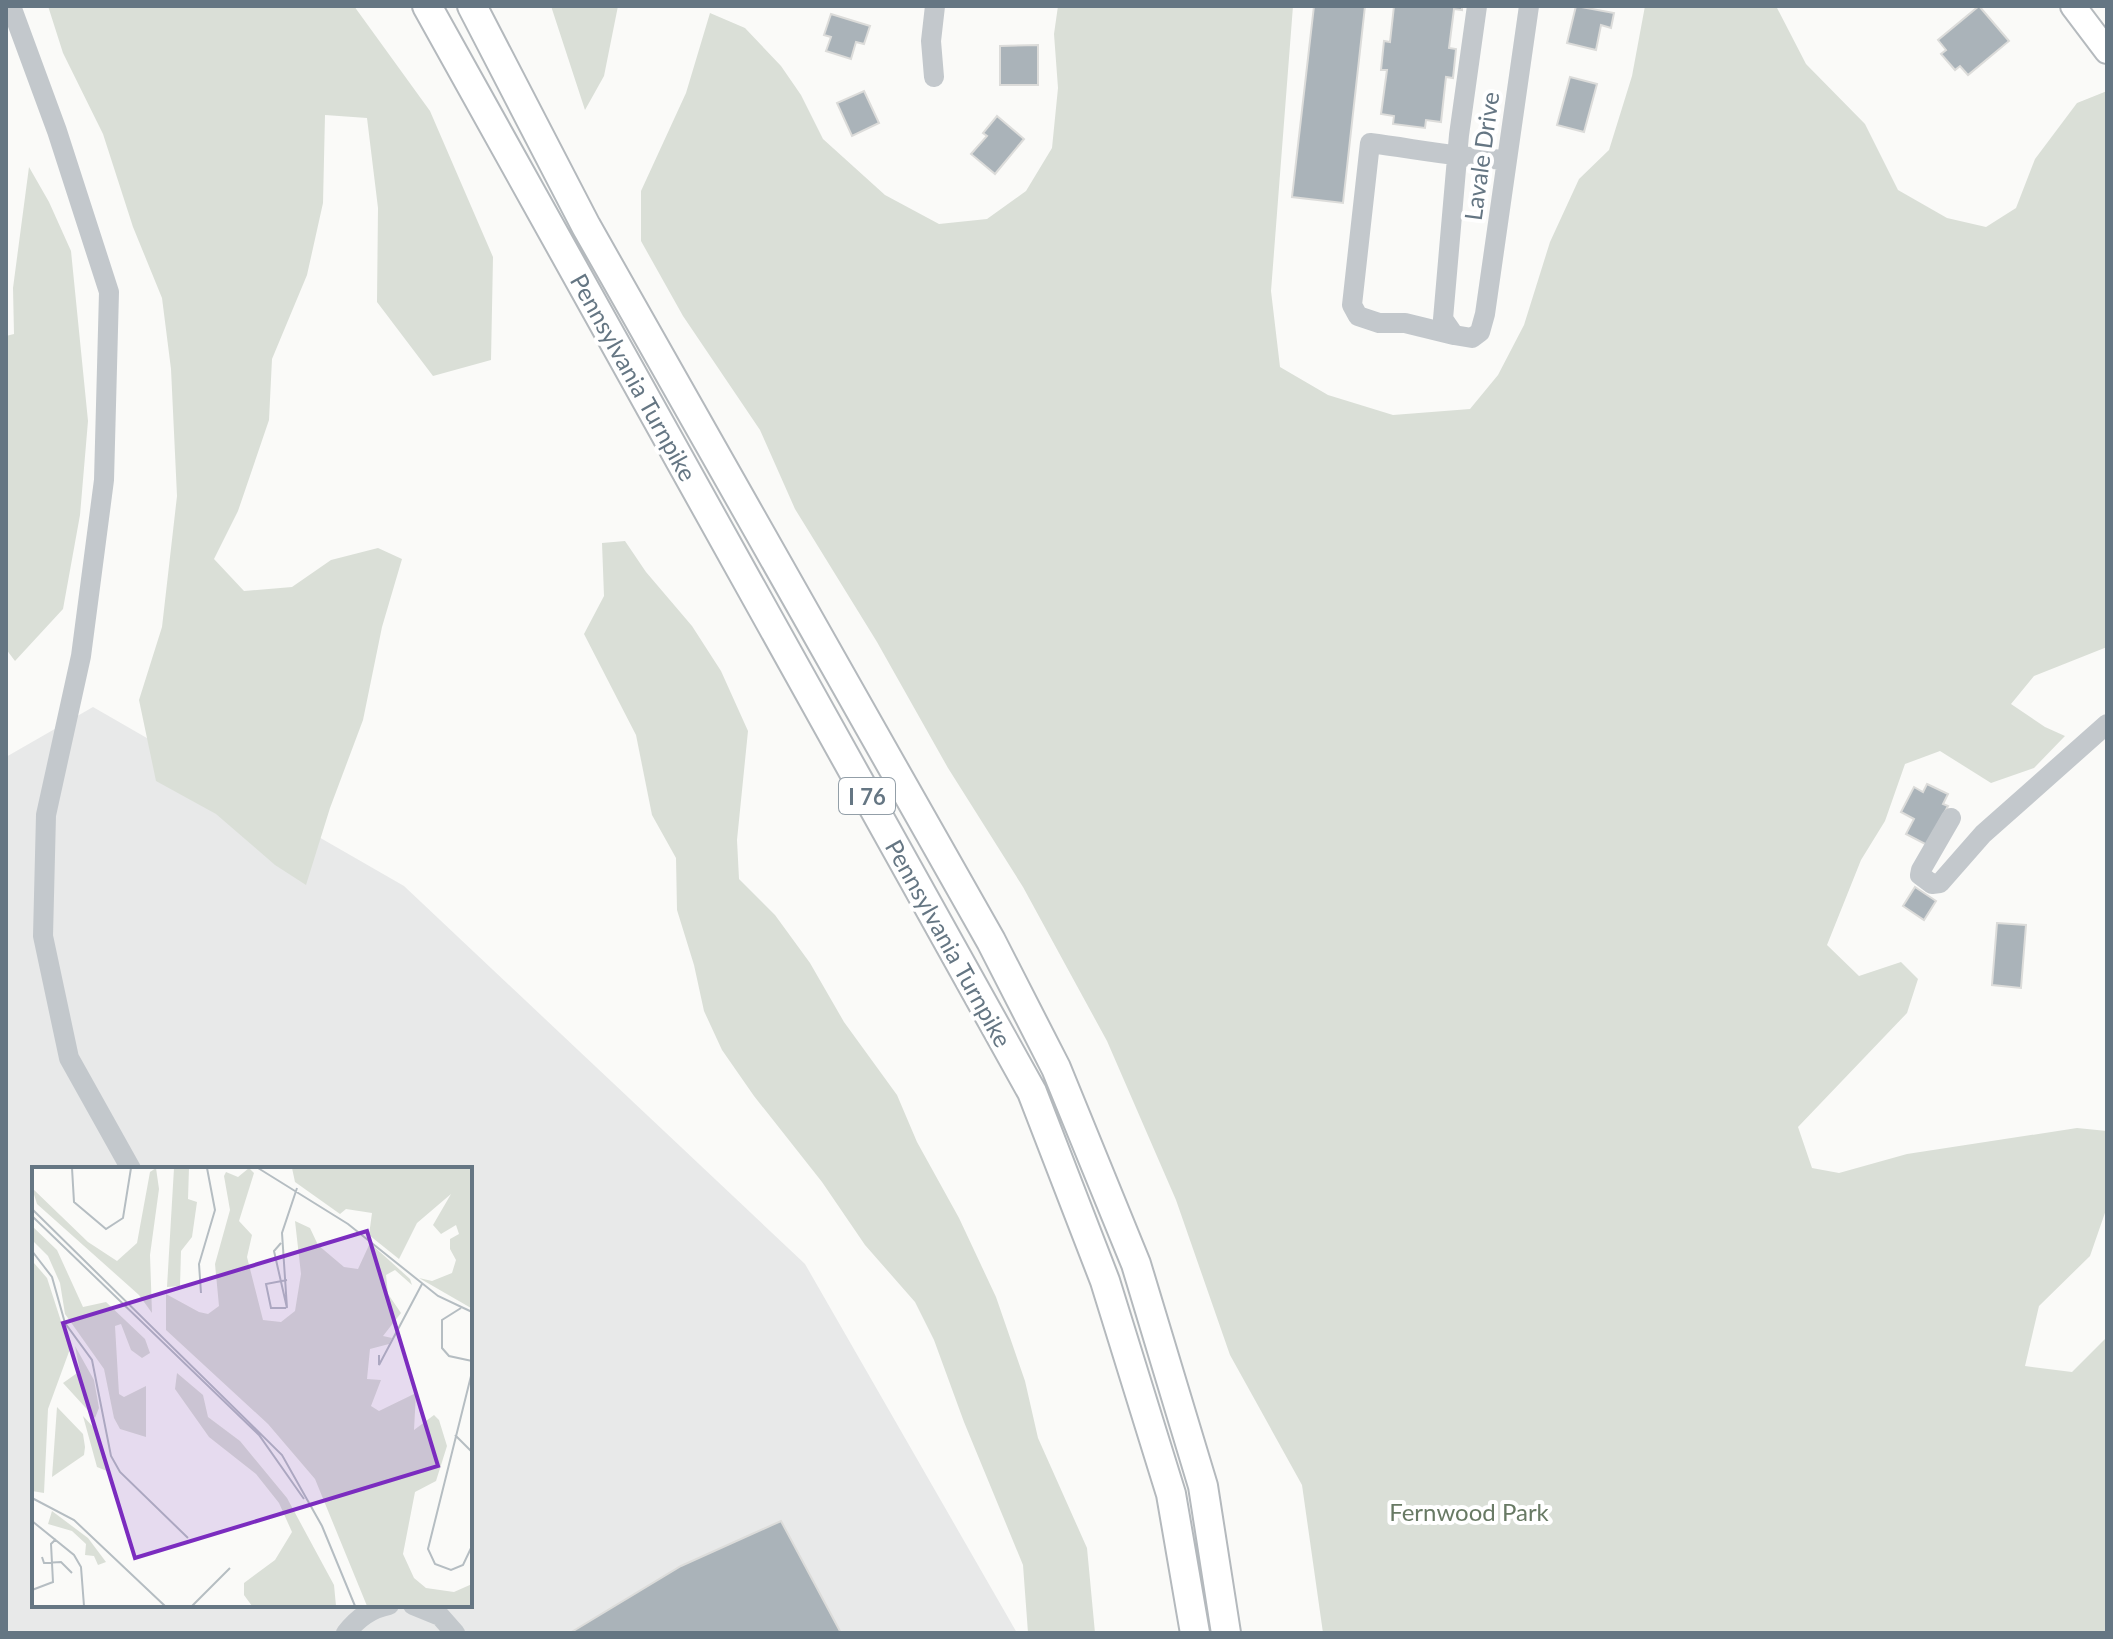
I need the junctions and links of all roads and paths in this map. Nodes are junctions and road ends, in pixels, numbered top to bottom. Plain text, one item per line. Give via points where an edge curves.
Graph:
1 (11, 6) edge
2 (427, 6) edge
3 (472, 6) edge
4 (935, 6) edge
5 (1477, 6) edge
6 (1529, 6) edge
7 (2073, 6) edge
8 (2107, 51) edge
9 (934, 77) dead end
10 (1458, 158) junction
11 (1507, 160) junction
12 (1454, 335) junction
13 (2107, 724) edge
14 (1951, 818) dead end
15 (130, 1167) edge
16 (377, 1607) edge
17 (418, 1607) edge
18 (346, 1633) edge
19 (455, 1633) edge
20 (1195, 1633) edge
21 (1226, 1633) edge

1 - 15 street via 109,292 104,480 81,656 46,815 43,936 69,1058
2 - 20 highway, Pennsylvania Turnpike / I 76 via 1032,1092 1105,1281 1171,1494
3 - 21 highway, Pennsylvania Turnpike / I 76 via 586,226 991,941 1056,1068 1136,1264 1203,1486
4 - 9 street
5 - 10 street
6 - 11 street, Lavale Drive
7 - 8 main road
10 - 11 street
10 - 12 street via 1443,319
10 - 12 street via 1370,143 1352,305 1358,316 1379,323 1405,323
11 - 12 street, Lavale Drive via 1480,332 1472,338
13 - 14 street via 1983,834 1940,883 1932,884 1921,870
16 - 18 street
17 - 19 street via 440,1616

